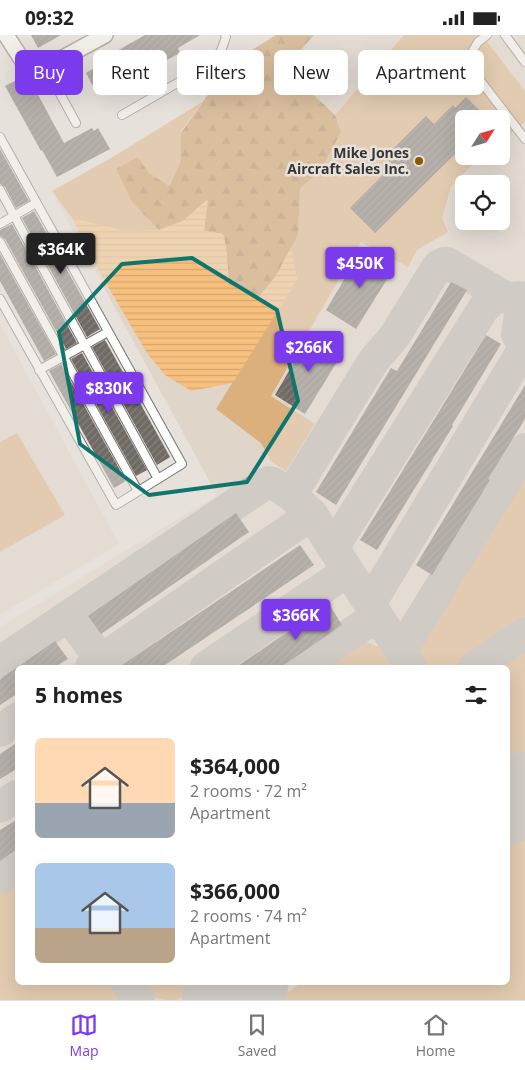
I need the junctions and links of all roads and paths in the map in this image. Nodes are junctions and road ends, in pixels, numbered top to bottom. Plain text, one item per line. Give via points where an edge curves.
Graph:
1 (6, 35) edge
2 (105, 35) edge
3 (225, 35) edge
4 (487, 35) edge
5 (505, 35) edge
6 (16, 50) edge
7 (78, 50) edge
8 (473, 50) edge
9 (525, 62) edge
10 (484, 85) edge
11 (61, 95) edge
12 (122, 115) dead end
13 (76, 123) dead end
14 (0, 137) edge
15 (525, 139) edge
16 (0, 190) edge
17 (36, 203) junction
18 (14, 216) junction
19 (0, 224) edge
20 (0, 242) edge
21 (0, 299) edge
22 (108, 332) junction
23 (84, 345) junction
24 (64, 356) junction
25 (39, 370) junction
26 (158, 479) junction
27 (138, 491) junction

1 - 6 street
2 - 7 street
3 - 12 lane via 221,51 210,64
4 - 8 lane
5 - 9 lane
10 - 15 lane
11 - 13 lane
14 - 17 lane
16 - 18 lane
17 - 18 lane
17 - 22 lane
18 - 19 lane
18 - 23 lane
20 - 24 lane
21 - 25 lane
22 - 23 lane
22 - 26 lane via 182,464
23 - 24 lane
23 - 26 lane
24 - 25 lane
24 - 27 lane
25 - 27 lane via 116,505
26 - 27 lane

